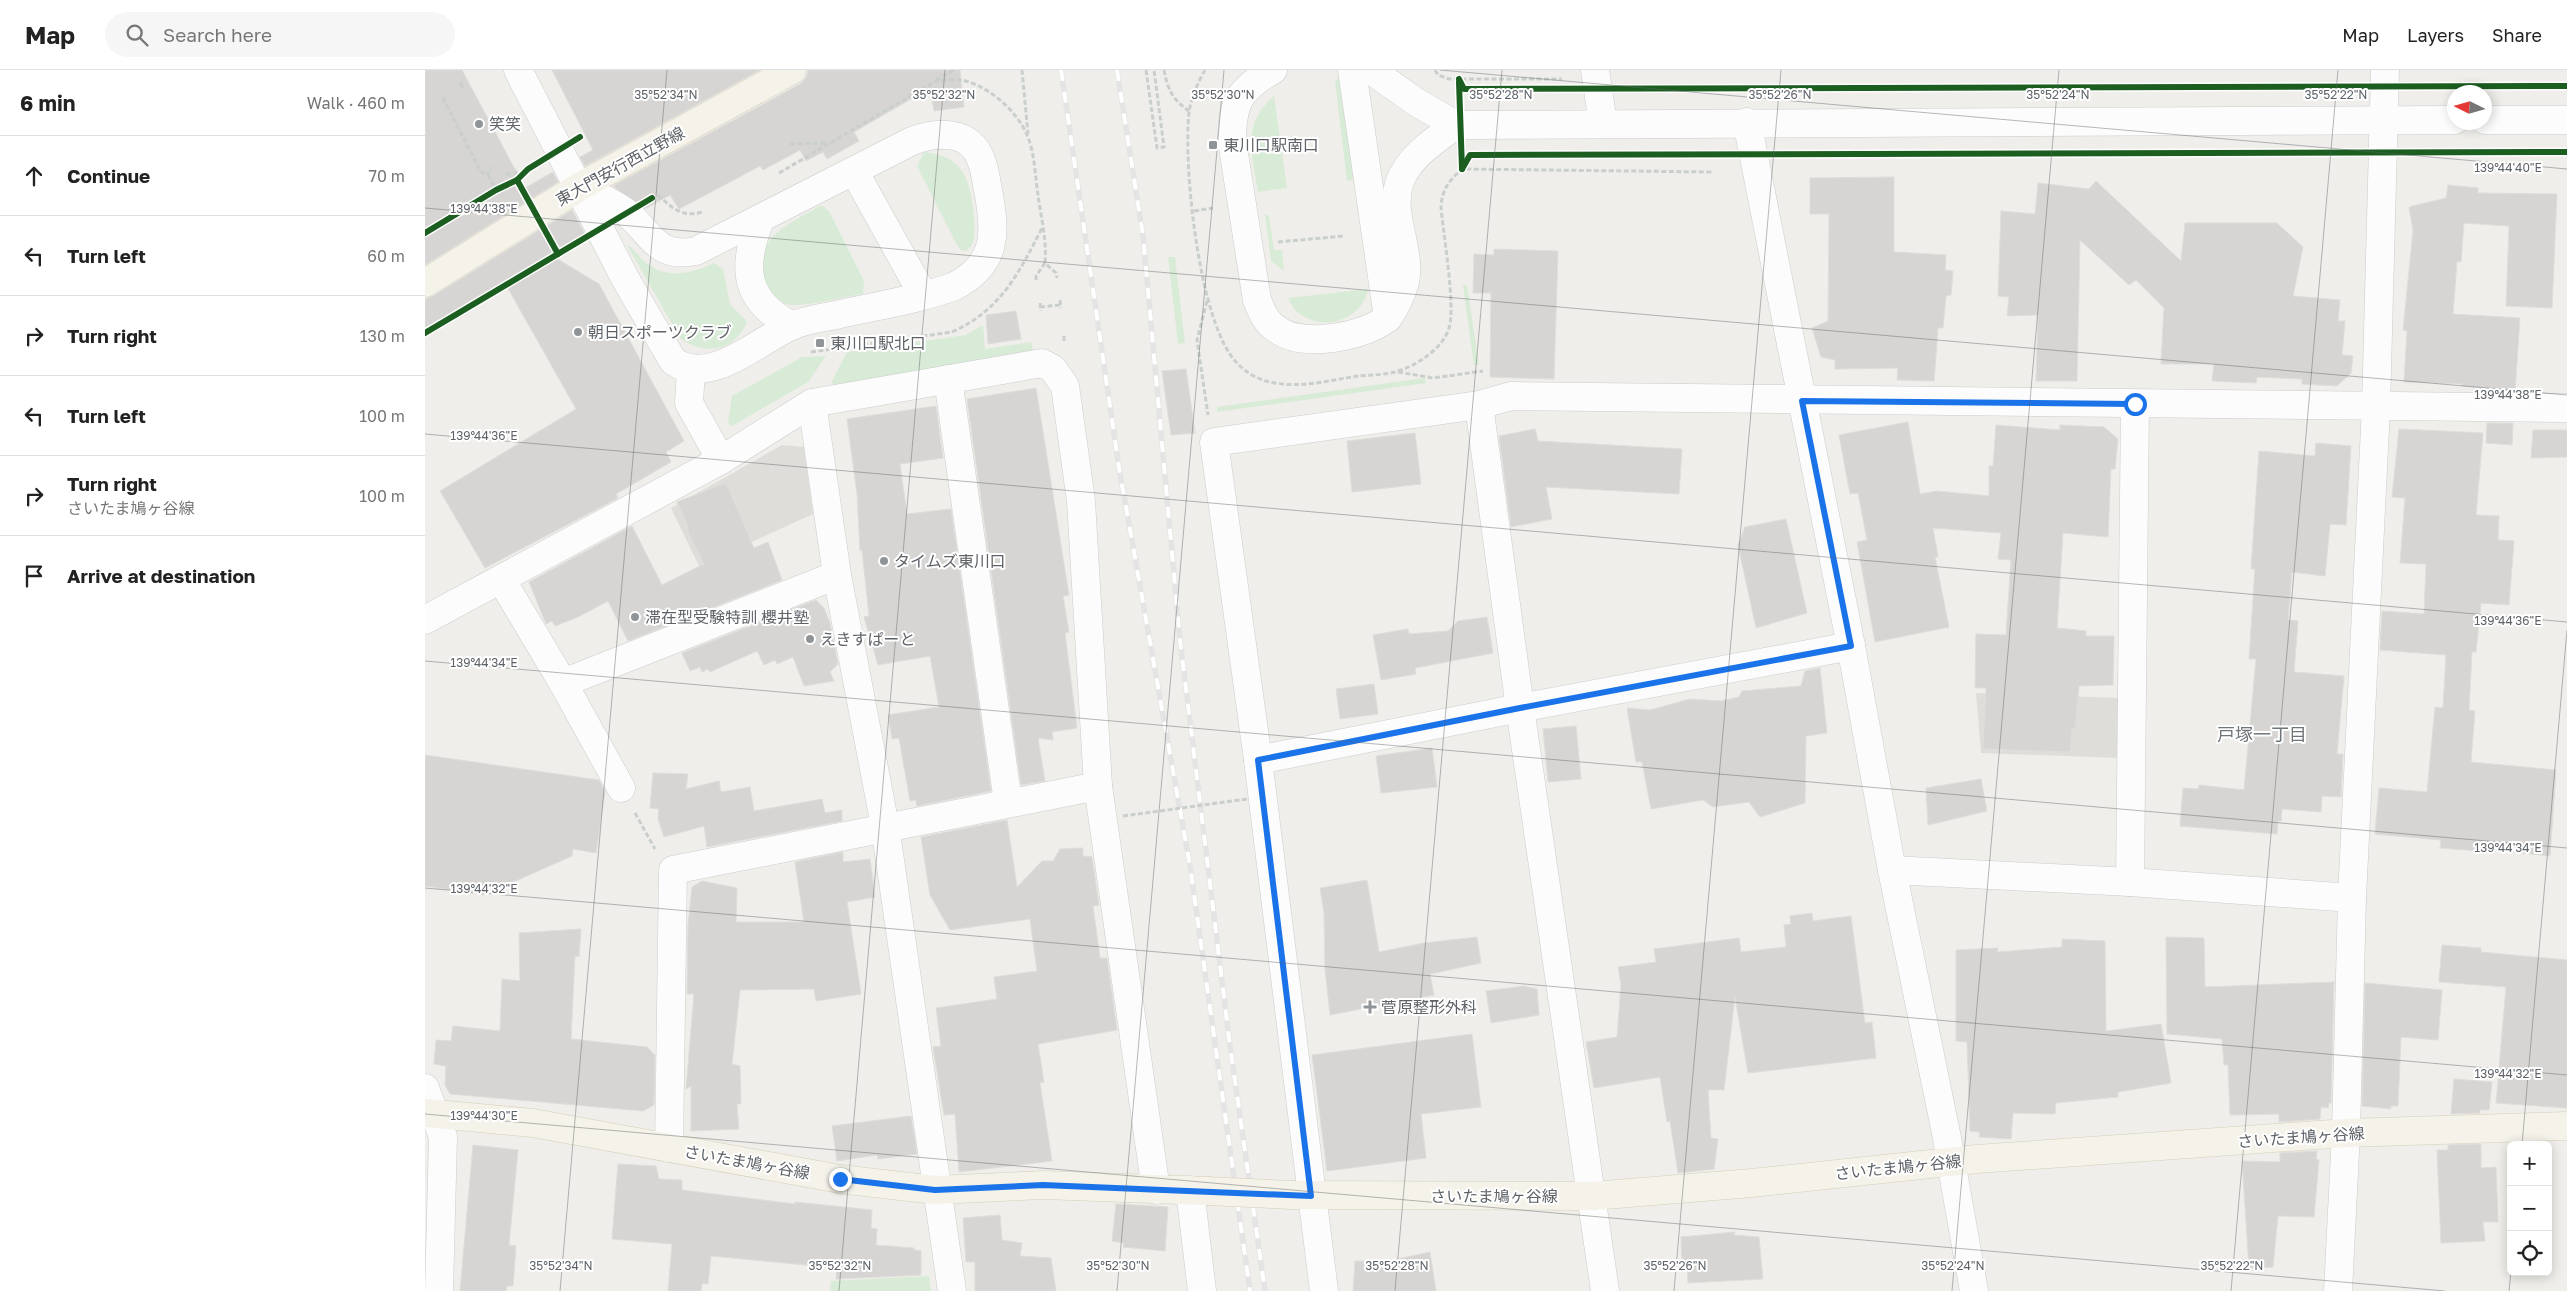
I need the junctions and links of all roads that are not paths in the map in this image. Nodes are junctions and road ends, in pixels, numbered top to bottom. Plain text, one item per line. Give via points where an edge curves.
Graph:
1 (518, 70) edge
2 (792, 70) edge
3 (1273, 70) edge
4 (1352, 70) edge
5 (1371, 70) edge
6 (1595, 70) edge
7 (2385, 70) edge
8 (766, 76) edge
9 (2385, 120) junction
10 (2447, 120) edge
11 (2492, 120) edge
12 (2567, 120) edge
13 (1747, 122) junction
14 (1603, 124) junction
15 (1458, 125) junction
16 (854, 171) junction
17 (579, 187) junction
18 (760, 220) junction
19 (425, 283) edge
20 (923, 295) junction
21 (1388, 318) junction
22 (791, 326) junction
23 (691, 369) junction
24 (948, 379) junction
25 (1802, 401) junction
26 (812, 403) junction
27 (2135, 404) junction
28 (1479, 405) junction
29 (2376, 407) junction
30 (2567, 408) edge
31 (721, 460) junction
32 (837, 575) junction
33 (501, 579) junction
34 (425, 620) edge
35 (1851, 646) junction
36 (563, 683) junction
37 (1520, 708) junction
38 (1258, 760) junction
39 (1098, 786) junction
40 (627, 800) road end
41 (1008, 802) junction
42 (885, 826) junction
43 (1891, 870) junction
44 (2129, 882) junction
45 (2352, 898) junction
46 (428, 1105) edge
47 (2567, 1126) edge
48 (2346, 1133) junction
49 (669, 1148) junction
50 (1952, 1161) junction
51 (935, 1190) junction
52 (1156, 1190) junction
53 (1199, 1190) junction
54 (1302, 1196) junction
55 (1592, 1196) junction
56 (439, 1291) edge
57 (952, 1291) edge
58 (1202, 1291) edge
59 (1324, 1291) edge
60 (1605, 1291) edge
61 (1974, 1291) edge
62 (2338, 1291) edge

1 - 17 street
2 - 8 main road, 東大門安行西立野線
3 - 21 street via 1255,80 1240,97 1232,116 1232,140 1257,300 1265,319 1291,337 1305,340 1369,330
4 - 21 street
5 - 15 street
6 - 14 street
7 - 9 street
8 - 17 main road, 東大門安行西立野線
9 - 10 street
9 - 13 street
9 - 29 street
11 - 12 street
13 - 14 street
13 - 25 street
14 - 15 street
15 - 21 street via 1427,146 1405,170 1399,182 1397,204 1405,282
16 - 18 street
16 - 20 street
16 - 20 street via 929,135 946,134 962,138 978,154 994,222 989,251 969,278 955,286
17 - 18 street via 628,214 661,248 684,254 696,252
17 - 19 main road, 東大門安行西立野線
17 - 23 street via 626,280 673,361
18 - 22 street via 750,249 749,273 761,304 773,316
20 - 22 street
22 - 23 street via 727,362
23 - 31 street via 689,404
24 - 26 street
24 - 39 street via 1042,363 1053,369 1065,386 1081,501
24 - 41 street
25 - 27 street
25 - 28 street via 1511,396
25 - 35 street
26 - 31 street
26 - 32 street
27 - 29 street
27 - 44 street
28 - 37 street
28 - 38 street via 1214,442
29 - 30 street
29 - 45 street
31 - 33 street
32 - 36 street
32 - 42 street
33 - 34 street
33 - 36 street
35 - 37 street
35 - 43 street
36 - 40 street
37 - 38 street
37 - 55 street
38 - 54 street
39 - 41 street
39 - 52 street
41 - 42 street
42 - 49 street via 673,870
42 - 51 street
43 - 44 street
43 - 50 street
44 - 45 street
45 - 48 street
46 - 49 main road, さいたま鳩ヶ谷線
46 - 56 street via 443,1136
47 - 48 main road, さいたま鳩ヶ谷線
48 - 50 main road, さいたま鳩ヶ谷線
48 - 62 street
49 - 51 main road, さいたま鳩ヶ谷線 via 840,1179
50 - 55 main road, さいたま鳩ヶ谷線 via 1752,1183
50 - 61 street
51 - 52 main road, さいたま鳩ヶ谷線 via 1043,1185
51 - 57 street
52 - 53 main road, さいたま鳩ヶ谷線
53 - 54 main road, さいたま鳩ヶ谷線, bridge
53 - 58 street
54 - 55 main road, さいたま鳩ヶ谷線
54 - 59 street
55 - 60 street

